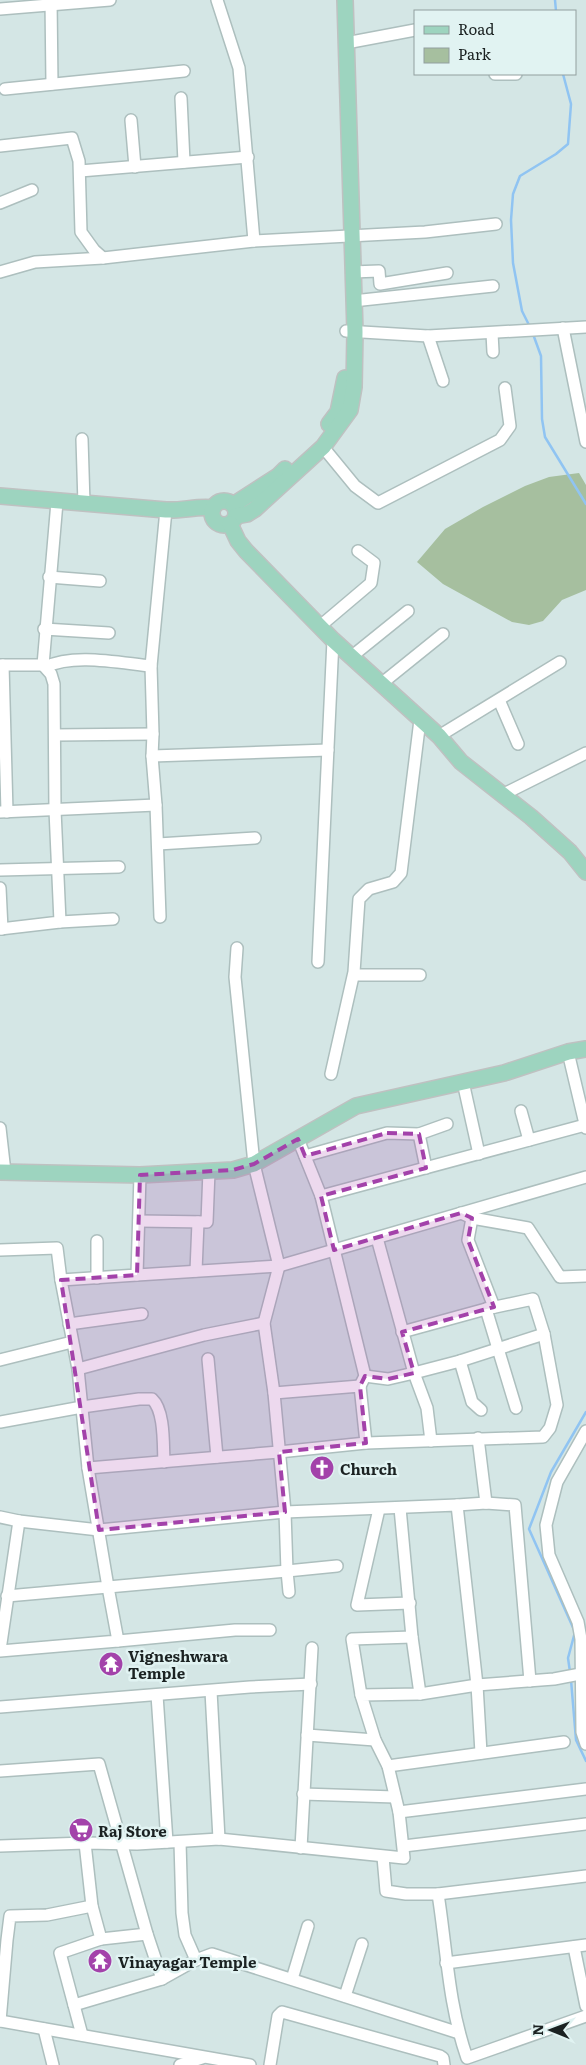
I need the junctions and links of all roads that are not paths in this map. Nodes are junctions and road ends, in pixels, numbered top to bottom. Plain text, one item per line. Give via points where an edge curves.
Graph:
1 (110, 0) edge
2 (217, 0) edge
3 (337, 0) edge
4 (345, 0) edge
5 (51, 2) edge
6 (0, 10) edge
7 (414, 30) edge
8 (346, 43) junction
9 (184, 71) dead end
10 (52, 84) junction
11 (5, 88) dead end
12 (181, 98) dead end
13 (131, 120) dead end
14 (0, 146) edge
15 (248, 157) junction
16 (184, 162) junction
17 (135, 166) junction
18 (80, 171) junction
19 (32, 190) dead end
20 (0, 203) edge
21 (496, 224) dead end
22 (348, 237) junction
23 (254, 240) junction
24 (103, 258) junction
25 (0, 272) edge
26 (352, 272) junction
27 (447, 273) dead end
28 (493, 286) dead end
29 (353, 300) junction
30 (586, 327) edge
31 (562, 328) junction
32 (350, 332) junction
33 (492, 333) junction
34 (428, 336) junction
35 (493, 352) dead end
36 (443, 381) dead end
37 (505, 388) dead end
38 (82, 439) dead end
39 (586, 442) edge
40 (323, 447) junction
41 (0, 496) edge
42 (57, 502) junction
43 (84, 504) junction
44 (166, 510) junction
45 (213, 513) junction
46 (233, 515) junction
47 (358, 551) dead end
48 (49, 577) junction
49 (100, 581) dead end
50 (408, 612) dead end
51 (319, 627) junction
52 (44, 628) junction
53 (109, 633) dead end
54 (443, 634) dead end
55 (333, 640) junction
56 (351, 657) junction
57 (560, 662) dead end
58 (1, 665) edge
59 (44, 666) junction
60 (150, 666) junction
61 (381, 684) junction
62 (499, 700) junction
63 (420, 720) junction
64 (153, 734) junction
65 (55, 735) junction
66 (439, 736) junction
67 (518, 744) dead end
68 (328, 750) junction
69 (152, 756) junction
70 (585, 756) edge
71 (502, 795) junction
72 (156, 805) junction
73 (55, 810) junction
74 (3, 812) edge
75 (255, 838) dead end
76 (158, 844) junction
77 (583, 865) edge
78 (58, 868) junction
79 (119, 868) dead end
80 (0, 870) edge
81 (0, 888) edge
82 (160, 917) dead end
83 (113, 919) dead end
84 (60, 922) junction
85 (1, 929) edge
86 (237, 948) dead end
87 (318, 962) dead end
88 (354, 975) junction
89 (420, 975) dead end
90 (586, 1049) edge
91 (568, 1052) junction
92 (331, 1074) dead end
93 (463, 1082) junction
94 (583, 1100) edge
95 (521, 1111) dead end
96 (447, 1124) dead end
97 (586, 1126) edge
98 (0, 1128) edge
99 (418, 1134) junction
100 (298, 1139) junction
101 (529, 1140) junction
102 (479, 1154) junction
103 (305, 1156) junction
104 (254, 1164) junction
105 (426, 1168) junction
106 (209, 1171) junction
107 (3, 1172) edge
108 (140, 1176) junction
109 (586, 1177) edge
110 (321, 1196) junction
111 (466, 1215) junction
112 (139, 1221) junction
113 (198, 1222) junction
114 (377, 1238) junction
115 (97, 1241) dead end
116 (0, 1250) edge
117 (334, 1250) junction
118 (279, 1266) junction
119 (196, 1271) junction
120 (137, 1275) junction
121 (586, 1276) edge
122 (97, 1278) junction
123 (61, 1280) junction
124 (490, 1308) junction
125 (142, 1314) dead end
126 (264, 1322) junction
127 (69, 1324) junction
128 (402, 1332) junction
129 (544, 1334) junction
130 (72, 1342) junction
131 (498, 1350) junction
132 (208, 1359) dead end
133 (0, 1360) edge
134 (460, 1361) junction
135 (78, 1369) junction
136 (414, 1373) junction
137 (362, 1381) junction
138 (274, 1393) junction
139 (82, 1407) junction
140 (516, 1408) dead end
141 (482, 1410) dead end
142 (0, 1422) edge
143 (586, 1431) edge
144 (478, 1438) junction
145 (431, 1441) junction
146 (366, 1442) junction
147 (279, 1452) junction
148 (217, 1457) junction
149 (164, 1462) junction
150 (88, 1468) junction
151 (486, 1503) junction
152 (457, 1505) junction
153 (400, 1508) junction
154 (378, 1509) junction
155 (285, 1512) junction
156 (0, 1518) edge
157 (20, 1521) junction
158 (99, 1530) junction
159 (337, 1566) dead end
160 (287, 1571) junction
161 (108, 1587) junction
162 (288, 1592) dead end
163 (7, 1596) junction
164 (410, 1603) junction
165 (270, 1630) dead end
166 (412, 1637) junction
167 (118, 1641) junction
168 (312, 1648) dead end
169 (0, 1651) edge
170 (584, 1673) edge
171 (530, 1681) junction
172 (311, 1684) junction
173 (477, 1685) junction
174 (212, 1691) junction
175 (420, 1694) junction
176 (361, 1695) junction
177 (158, 1696) junction
178 (0, 1707) edge
179 (307, 1735) junction
180 (375, 1740) junction
181 (564, 1742) dead end
182 (586, 1744) edge
183 (481, 1753) junction
184 (388, 1766) junction
185 (0, 1771) edge
186 (586, 1789) edge
187 (303, 1794) junction
188 (395, 1797) junction
189 (399, 1812) junction
190 (586, 1824) edge
191 (219, 1839) junction
192 (167, 1842) junction
193 (180, 1842) junction
194 (85, 1843) junction
195 (120, 1843) junction
196 (0, 1846) edge
197 (404, 1846) junction
198 (302, 1848) junction
199 (383, 1857) junction
200 (586, 1876) edge
201 (438, 1894) junction
202 (92, 1906) junction
203 (308, 1926) dead end
204 (147, 1934) junction
205 (101, 1939) junction
206 (3, 1940) edge
207 (362, 1944) dead end
208 (586, 1945) edge
209 (574, 1947) junction
210 (196, 1960) junction
211 (446, 1963) junction
212 (162, 1979) junction
213 (292, 1979) junction
214 (345, 1996) junction
215 (74, 2005) junction
216 (586, 2006) edge
217 (586, 2016) edge
218 (0, 2021) edge
219 (44, 2029) junction
220 (458, 2033) junction
221 (82, 2035) junction
222 (204, 2061) edge
223 (468, 2061) edge
224 (53, 2065) edge
225 (180, 2065) edge
226 (250, 2065) edge
227 (270, 2065) edge
228 (444, 2065) edge

1 - 5 street
2 - 15 street via 239,68
3 - 22 main road
4 - 8 main road
5 - 6 street
5 - 10 street
7 - 8 street
8 - 22 main road
9 - 10 street
10 - 11 street
12 - 16 street
13 - 17 street
14 - 18 street via 72,138
15 - 16 street
15 - 23 street
16 - 17 street
17 - 18 street
18 - 24 street via 81,232
19 - 20 street
21 - 22 street
22 - 23 street
22 - 26 main road
22 - 32 main road
23 - 24 street
24 - 25 street via 35,262
26 - 27 street via 379,270 380,284
26 - 29 main road
28 - 29 street
29 - 32 main road
30 - 31 street
31 - 33 street
31 - 39 street
32 - 34 street
32 - 40 main road via 354,387 350,410
32 - 46 main road via 345,383 338,412 322,433
33 - 34 street
33 - 35 street
34 - 36 street
37 - 40 street via 510,426 500,440 378,503 355,486
38 - 43 street
40 - 46 main road via 255,510
41 - 42 main road
42 - 43 main road
42 - 48 street
43 - 44 main road
44 - 45 main road via 182,510 203,519
44 - 60 street
45 - 46 main road via 219,524
45 - 46 main road via 220,501 229,501
46 - 51 main road via 238,541
47 - 51 street via 374,563 371,583
48 - 49 street
48 - 52 street
50 - 56 street
51 - 55 main road
52 - 53 street
52 - 59 street
54 - 61 street
55 - 56 main road
55 - 68 street
56 - 61 main road
57 - 62 street
58 - 59 street
58 - 74 street
59 - 60 street via 57,662 92,661
59 - 65 street via 54,684
60 - 64 street
61 - 63 main road
62 - 66 street
62 - 67 street
63 - 66 main road
63 - 88 street via 401,873 394,882 369,889 359,899
64 - 65 street
64 - 69 street
65 - 73 street
66 - 71 main road via 461,762
68 - 69 street
68 - 87 street
69 - 72 street
70 - 71 street
71 - 77 main road
72 - 73 street
72 - 76 street
73 - 74 street
73 - 78 street
75 - 76 street
76 - 82 street
78 - 79 street
78 - 80 street
78 - 84 street
81 - 85 street
83 - 84 street
84 - 85 street
86 - 104 street via 235,977
88 - 89 street
88 - 92 street
90 - 91 main road
91 - 93 main road
91 - 94 street
93 - 100 main road via 356,1106
93 - 102 street
94 - 97 street
95 - 101 street
96 - 99 street
97 - 101 street
98 - 107 street
99 - 103 street via 388,1133
99 - 105 street
100 - 103 street
100 - 104 main road
101 - 102 street
102 - 105 street
103 - 110 street
104 - 106 main road via 233,1170
104 - 118 street
105 - 110 street
106 - 108 main road
106 - 113 street via 207,1222
107 - 108 main road
108 - 112 street
109 - 111 street
110 - 117 street
111 - 114 street
111 - 121 street via 528,1228 560,1277
111 - 124 street via 468,1240
112 - 113 street
112 - 120 street
113 - 119 street
114 - 117 street
114 - 128 street
115 - 122 street
116 - 123 street via 57,1248
117 - 118 street
117 - 137 street
118 - 119 street
118 - 126 street
119 - 120 street
120 - 122 street
122 - 123 street
123 - 127 street
124 - 128 street
124 - 129 street via 533,1299
124 - 131 street
125 - 127 street
126 - 135 street
126 - 138 street
127 - 130 street
128 - 136 street
129 - 131 street
129 - 144 street via 558,1405 550,1428 543,1437
130 - 133 street
130 - 135 street
131 - 134 street
131 - 140 street
132 - 148 street
134 - 136 street
134 - 141 street via 472,1402
135 - 139 street
136 - 137 street
136 - 145 street via 427,1408
137 - 138 street
137 - 146 street
138 - 147 street
139 - 142 street
139 - 149 street via 152,1399 160,1413
139 - 150 street
143 - 170 street via 558,1482 546,1525 549,1555 578,1622
144 - 145 street
144 - 151 street
145 - 146 street
146 - 147 street
147 - 148 street
147 - 155 street
148 - 149 street
149 - 150 street
150 - 158 street
151 - 152 street
151 - 171 street via 515,1504
152 - 153 street
152 - 173 street
153 - 154 street
153 - 164 street
154 - 155 street
154 - 164 street via 357,1606
155 - 158 street
155 - 160 street
156 - 157 street
157 - 158 street
157 - 163 street
158 - 161 street
159 - 160 street
160 - 161 street
160 - 162 street
161 - 163 street
161 - 167 street
163 - 169 street
164 - 166 street
165 - 167 street via 235,1630
166 - 175 street
166 - 176 street via 352,1639
167 - 169 street
168 - 172 street
170 - 171 street
170 - 182 street via 580,1689 582,1732
171 - 173 street
172 - 174 street
172 - 179 street
173 - 175 street
173 - 183 street
174 - 177 street
174 - 191 street
175 - 176 street
176 - 180 street
177 - 178 street
177 - 192 street
179 - 180 street
179 - 187 street
180 - 184 street
181 - 183 street
183 - 184 street
184 - 188 street
185 - 195 street via 98,1764
186 - 189 street
187 - 188 street
187 - 198 street
188 - 189 street
189 - 197 street
190 - 197 street
191 - 193 street
191 - 198 street
192 - 193 street
192 - 195 street
193 - 210 street via 182,1913 185,1935
194 - 195 street
194 - 196 street
194 - 202 street
195 - 204 street
197 - 199 street via 404,1858
198 - 199 street
199 - 201 street via 386,1891
200 - 201 street
201 - 211 street
202 - 205 street
202 - 206 street via 47,1915 10,1916
203 - 213 street
204 - 205 street
204 - 212 street
205 - 215 street via 60,1953
206 - 218 street
207 - 214 street
208 - 209 street
209 - 211 street
209 - 216 street
210 - 212 street
210 - 213 street via 212,1954
211 - 220 street
212 - 215 street
213 - 214 street
214 - 220 street
215 - 221 street
217 - 223 street
218 - 219 street
219 - 221 street
219 - 224 street
220 - 223 street
221 - 222 street
222 - 225 street
222 - 226 street
227 - 228 street via 278,2016 282,2012 440,2056

